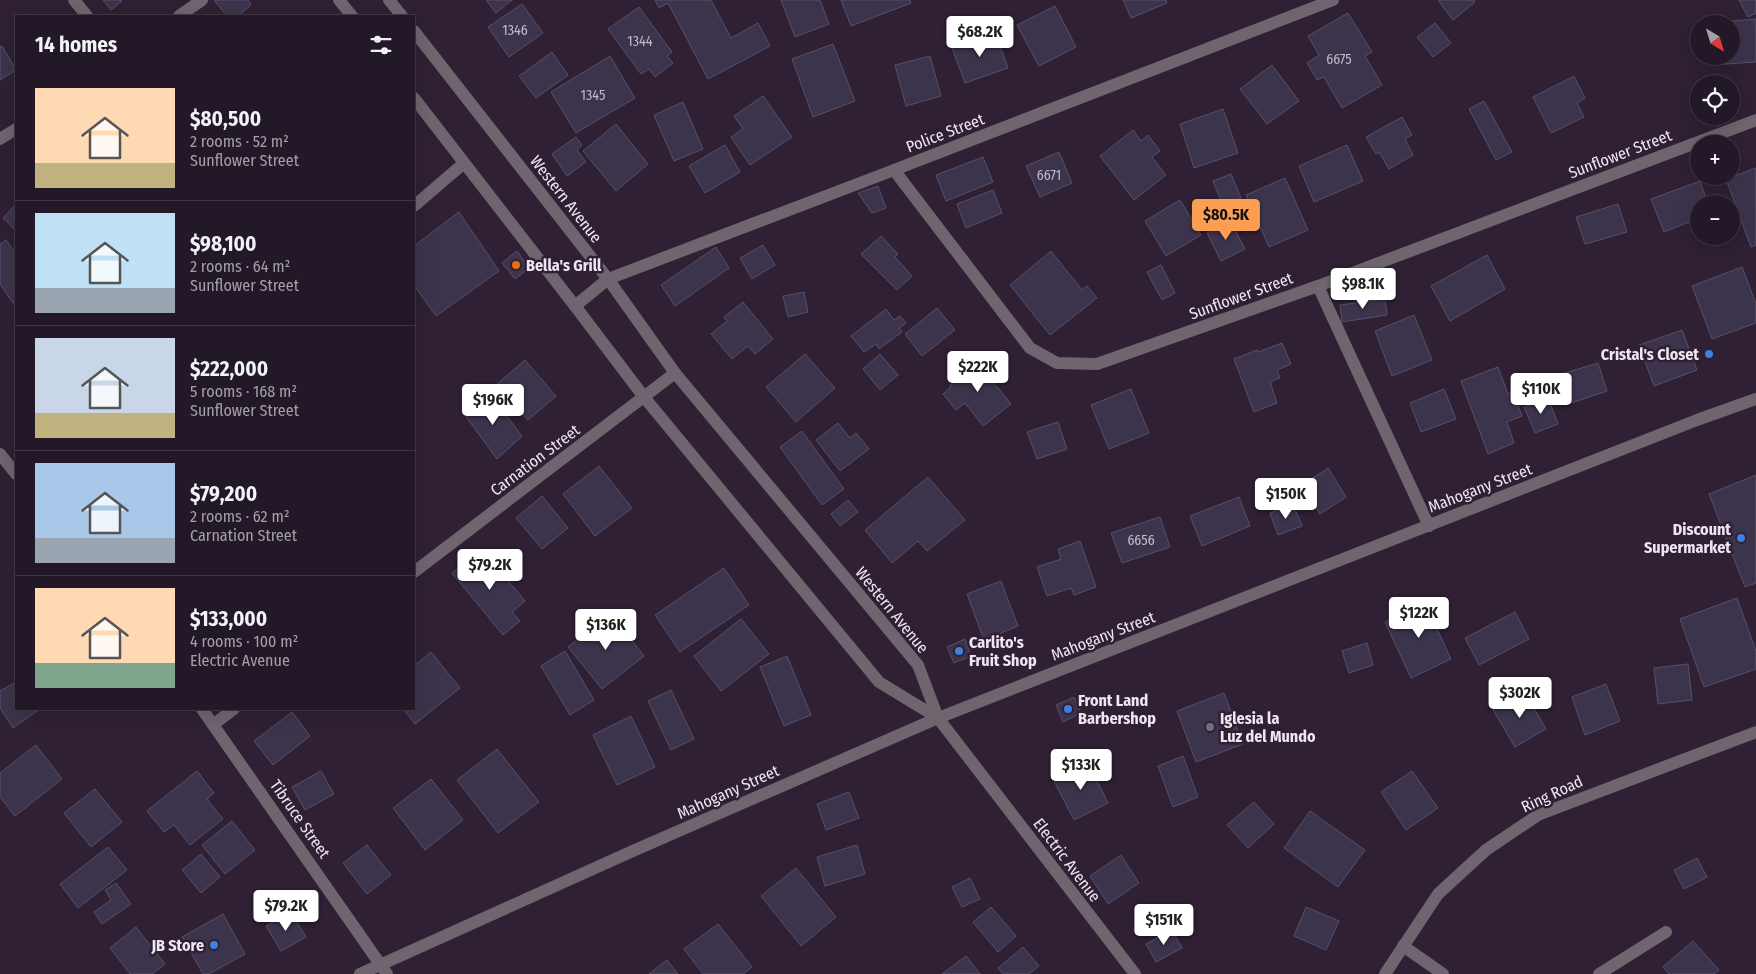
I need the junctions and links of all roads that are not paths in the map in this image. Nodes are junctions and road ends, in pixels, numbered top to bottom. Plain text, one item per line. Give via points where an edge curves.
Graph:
1 (74, 0) edge
2 (202, 0) edge
3 (340, 0) edge
4 (389, 0) edge
5 (1333, 0) edge
6 (86, 15) edge
7 (180, 15) edge
8 (351, 15) edge
9 (401, 15) edge
10 (415, 32) edge
11 (415, 99) edge
12 (1756, 120) edge
13 (15, 130) edge
14 (0, 139) edge
15 (463, 164) junction
16 (894, 170) junction
17 (415, 205) edge
18 (608, 279) junction
19 (1318, 286) junction
20 (575, 306) junction
21 (675, 373) junction
22 (644, 397) junction
23 (1756, 399) edge
24 (0, 454) edge
25 (15, 473) edge
26 (1429, 526) junction
27 (415, 571) edge
28 (203, 710) edge
29 (233, 710) edge
30 (938, 718) junction
31 (214, 724) junction
32 (1756, 732) edge
33 (1666, 932) dead end
34 (1403, 946) junction
35 (384, 969) edge
36 (360, 974) edge
37 (1135, 974) edge
38 (1385, 974) edge
39 (1442, 974) edge
40 (1599, 974) edge

1 - 6 street
2 - 7 street
3 - 8 street
4 - 9 street
5 - 16 street, Police Street
10 - 18 street, Western Avenue
11 - 15 street
12 - 19 street, Sunflower Street
13 - 14 street
15 - 17 street
15 - 20 street
16 - 18 street, Police Street
16 - 19 street, Sunflower Street via 1030,348 1057,363 1097,364
18 - 20 street, Police Street
18 - 21 street, Western Avenue
19 - 26 street
20 - 22 street
21 - 22 street, Carnation Street
21 - 30 street, Western Avenue via 918,665
22 - 27 street, Carnation Street
22 - 30 street via 879,682
23 - 26 street, Mahogany Street
24 - 25 street
26 - 30 street, Mahogany Street
28 - 31 street, Tibruce Street
29 - 31 street
30 - 35 street, Mahogany Street via 635,850
30 - 37 street, Electric Avenue
31 - 35 street, Tibruce Street
32 - 34 street, Ring Road via 1538,815 1486,850 1438,894
33 - 40 street
34 - 38 street, Ring Road
34 - 39 street
35 - 36 street, Mahogany Street

